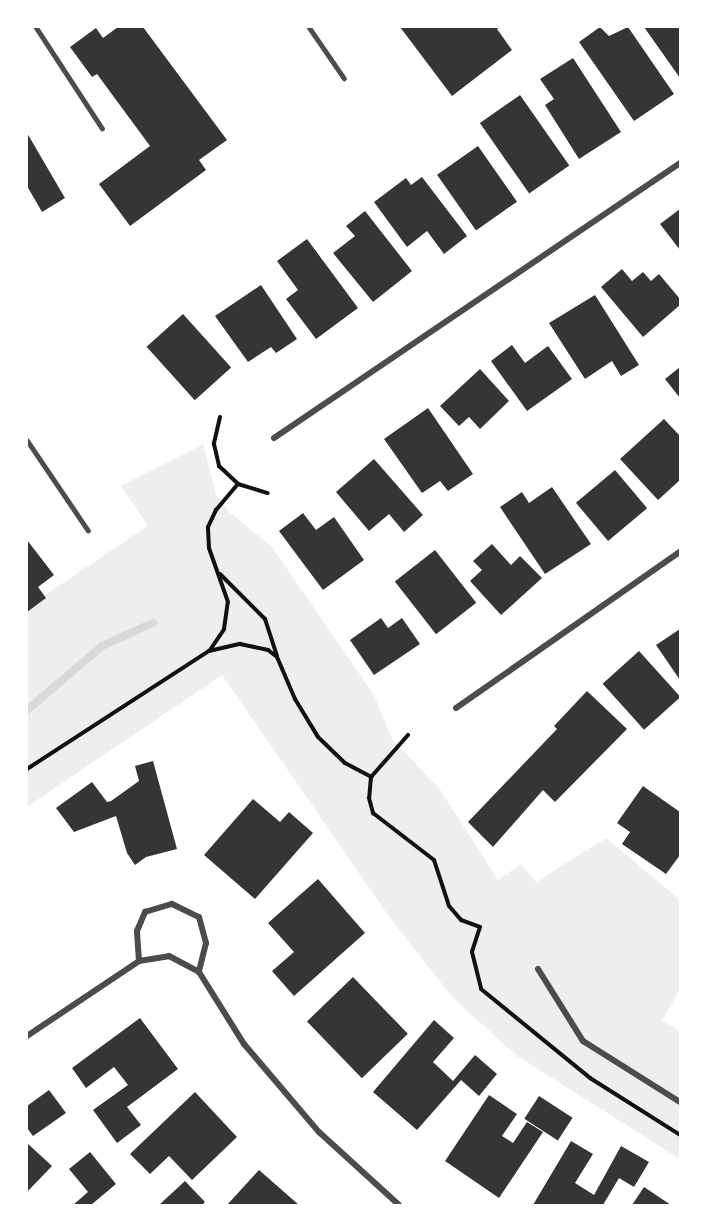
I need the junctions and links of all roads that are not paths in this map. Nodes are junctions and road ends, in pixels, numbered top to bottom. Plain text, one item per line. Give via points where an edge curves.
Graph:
1 (36, 27) edge
2 (309, 27) edge
3 (344, 78) dead end
4 (102, 128) dead end
5 (680, 163) edge
6 (274, 438) dead end
7 (27, 440) edge
8 (88, 530) dead end
9 (680, 552) edge
10 (456, 708) dead end
11 (139, 961) junction
12 (538, 969) dead end
13 (199, 972) junction
14 (27, 1036) edge
15 (680, 1102) edge
16 (399, 1205) edge

1 - 4 lane
2 - 3 lane
5 - 6 street
7 - 8 lane
9 - 10 street
11 - 13 street via 169,956
11 - 13 street via 137,931 145,912 172,904 199,917 206,943
11 - 14 street
12 - 15 street via 583,1041
13 - 16 street via 244,1044 319,1132

